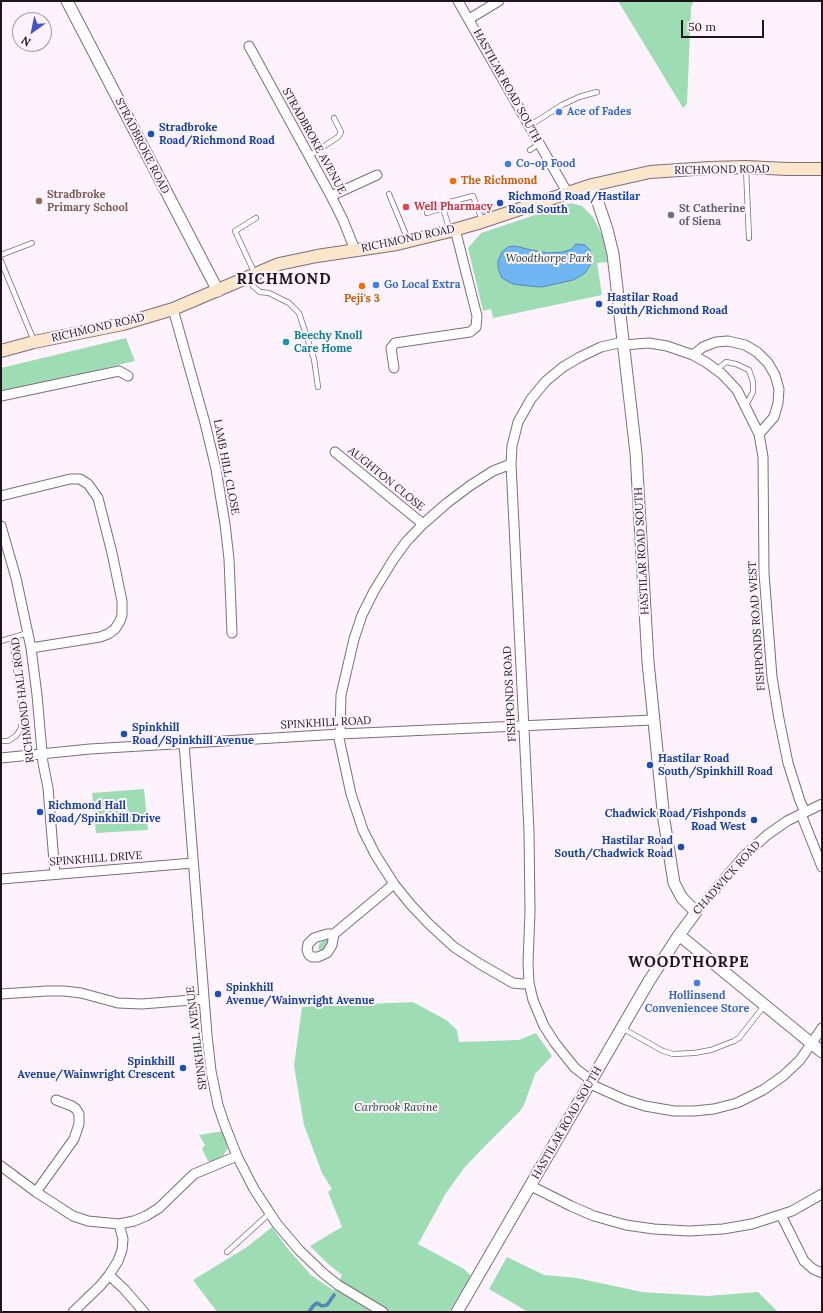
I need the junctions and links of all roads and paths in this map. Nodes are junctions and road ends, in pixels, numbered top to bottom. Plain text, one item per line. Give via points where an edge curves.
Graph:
1 (68, 1) edge
2 (458, 1) edge
3 (499, 1) edge
4 (469, 19) junction
5 (249, 46) dead end
6 (597, 92) dead end
7 (334, 118) dead end
8 (529, 126) junction
9 (539, 144) junction
10 (530, 150) dead end
11 (309, 156) junction
12 (746, 167) junction
13 (822, 169) edge
14 (377, 175) dead end
15 (592, 185) junction
16 (567, 192) junction
17 (389, 194) dead end
18 (331, 196) junction
19 (443, 208) junction
20 (427, 213) dead end
21 (256, 218) dead end
22 (483, 222) junction
23 (453, 230) junction
24 (748, 238) dead end
25 (407, 241) junction
26 (32, 243) dead end
27 (355, 250) junction
28 (1, 255) edge
29 (1, 261) edge
30 (250, 276) junction
31 (218, 291) junction
32 (173, 309) junction
33 (34, 342) junction
34 (623, 343) junction
35 (1, 351) edge
36 (693, 355) junction
37 (394, 368) dead end
38 (716, 370) junction
39 (128, 376) dead end
40 (318, 387) dead end
41 (1, 396) edge
42 (746, 405) junction
43 (759, 434) junction
44 (334, 452) dead end
45 (511, 464) junction
46 (1, 496) edge
47 (423, 524) junction
48 (1, 526) edge
49 (28, 633) junction
50 (232, 633) dead end
51 (12, 638) junction
52 (1, 641) edge
53 (31, 648) junction
54 (653, 720) junction
55 (524, 726) junction
56 (339, 734) junction
57 (1, 741) edge
58 (184, 744) junction
59 (42, 754) junction
60 (1, 758) edge
61 (822, 804) edge
62 (803, 813) junction
63 (193, 864) junction
64 (822, 867) edge
65 (55, 874) junction
66 (1, 879) edge
67 (394, 884) junction
68 (696, 912) junction
69 (334, 934) dead end
70 (679, 935) junction
71 (529, 983) junction
72 (1, 994) edge
73 (204, 999) junction
74 (765, 1005) junction
75 (622, 1028) junction
76 (822, 1028) edge
77 (812, 1044) junction
78 (822, 1052) edge
79 (591, 1082) junction
80 (56, 1100) dead end
81 (237, 1156) junction
82 (1, 1166) edge
83 (531, 1186) junction
84 (36, 1192) junction
85 (822, 1194) edge
86 (270, 1213) junction
87 (780, 1215) junction
88 (119, 1224) junction
89 (228, 1252) dead end
90 (822, 1274) edge
91 (109, 1275) junction
92 (72, 1312) edge
93 (144, 1312) edge
94 (383, 1312) edge
95 (457, 1312) edge

1 - 31 street, STRADBROKE ROAD
2 - 4 street, HASTILAR ROAD SOUTH
3 - 4 street
4 - 8 street, HASTILAR ROAD SOUTH
5 - 11 street, STRADBROKE AVENUE
6 - 8 lane via 562,105
7 - 11 lane via 341,132 338,138
8 - 9 street, HASTILAR ROAD SOUTH
9 - 10 lane
9 - 16 street, HASTILAR ROAD SOUTH
11 - 18 street, STRADBROKE AVENUE
12 - 13 main road, RICHMOND ROAD
12 - 15 main road, RICHMOND ROAD via 650,172
12 - 24 lane
14 - 18 street
15 - 16 main road, RICHMOND ROAD
15 - 34 street, HASTILAR ROAD SOUTH via 611,245
16 - 22 main road, RICHMOND ROAD
17 - 25 lane
18 - 27 street, STRADBROKE AVENUE
19 - 20 lane
19 - 22 lane via 450,202 473,196
19 - 23 lane
21 - 30 lane via 235,231
22 - 23 main road, RICHMOND ROAD
23 - 25 main road, RICHMOND ROAD
23 - 37 street via 477,316 476,327 470,332 395,343 391,348
25 - 27 main road, RICHMOND ROAD
26 - 28 lane
27 - 30 main road, RICHMOND ROAD via 280,264
29 - 33 lane
30 - 31 main road, RICHMOND ROAD
30 - 40 lane via 257,290 281,298 299,313 314,359
31 - 32 main road, RICHMOND ROAD
32 - 33 main road, RICHMOND ROAD via 123,324
32 - 50 street, LAMB HILL CLOSE via 216,470 229,558
33 - 35 main road, RICHMOND ROAD
34 - 36 street, FISHPONDS ROAD WEST via 650,343
34 - 45 street, FISHPONDS ROAD via 601,347 580,357 546,381 531,399 518,422
34 - 54 street, HASTILAR ROAD SOUTH via 636,453
36 - 38 street, FISHPONDS ROAD WEST
36 - 43 street via 703,347 728,341 745,345 768,363 779,389 778,404 774,417
38 - 42 street, FISHPONDS ROAD WEST via 737,390
38 - 42 lane via 726,362 749,370 753,392
39 - 41 street via 118,371
42 - 43 street, FISHPONDS ROAD WEST
43 - 62 street, FISHPONDS ROAD WEST via 763,457 764,573 772,677 788,763
44 - 47 street, AUGHTON CLOSE
45 - 47 street via 493,471 471,485
45 - 55 street, FISHPONDS ROAD
46 - 53 street via 70,479 88,484 98,498 122,601 120,621 108,634 100,638
47 - 56 street via 393,560 362,615 341,695
48 - 49 street, RICHMOND HALL ROAD
49 - 51 lane
49 - 53 street, RICHMOND HALL ROAD
51 - 52 lane
51 - 57 lane via 23,720 16,736 8,741
53 - 59 street, RICHMOND HALL ROAD
54 - 55 street, SPINKHILL ROAD
54 - 68 street, HASTILAR ROAD SOUTH via 672,876 679,894
55 - 56 street, SPINKHILL ROAD
55 - 71 street, FISHPONDS ROAD via 529,831
56 - 58 street, SPINKHILL ROAD
56 - 67 street via 351,794 363,830
58 - 59 street, SPINKHILL ROAD
58 - 63 street, SPINKHILL AVENUE
59 - 60 street, SPINKHILL ROAD
59 - 65 street, RICHMOND HALL ROAD via 48,788
61 - 62 street, CHADWICK ROAD
62 - 64 street, FISHPONDS ROAD WEST
62 - 68 street, CHADWICK ROAD via 755,845
63 - 65 street, SPINKHILL DRIVE
63 - 73 street, SPINKHILL AVENUE
65 - 66 street, SPINKHILL DRIVE
67 - 69 street
67 - 71 street via 429,924 454,947 513,983
68 - 70 street, CHADWICK ROAD
70 - 74 street
70 - 75 street, HASTILAR ROAD SOUTH
71 - 79 street, FISHPONDS ROAD via 533,1000 548,1032 575,1068
72 - 73 street via 64,991 118,1003 142,1004
73 - 81 street, SPINKHILL AVENUE via 212,1078 220,1111
74 - 75 lane via 739,1038 711,1050 694,1053 673,1054 663,1051
74 - 77 street
75 - 79 street, HASTILAR ROAD SOUTH
76 - 77 street
77 - 78 street
77 - 79 street via 784,1076 763,1090 737,1103 714,1109 674,1111 644,1106
79 - 83 street, HASTILAR ROAD SOUTH
80 - 84 street via 76,1109 79,1124 74,1139
81 - 86 street, SPINKHILL AVENUE
81 - 88 street via 194,1174 159,1208 146,1216
82 - 84 street
83 - 87 street via 594,1216 626,1225 654,1229 723,1229 752,1224
83 - 95 street, HASTILAR ROAD SOUTH
84 - 88 street via 73,1216 88,1221
85 - 87 street
86 - 89 lane
86 - 94 street, SPINKHILL AVENUE via 299,1250 323,1273
87 - 90 street via 804,1261
88 - 91 street via 122,1230 122,1250
91 - 92 street
91 - 93 street

